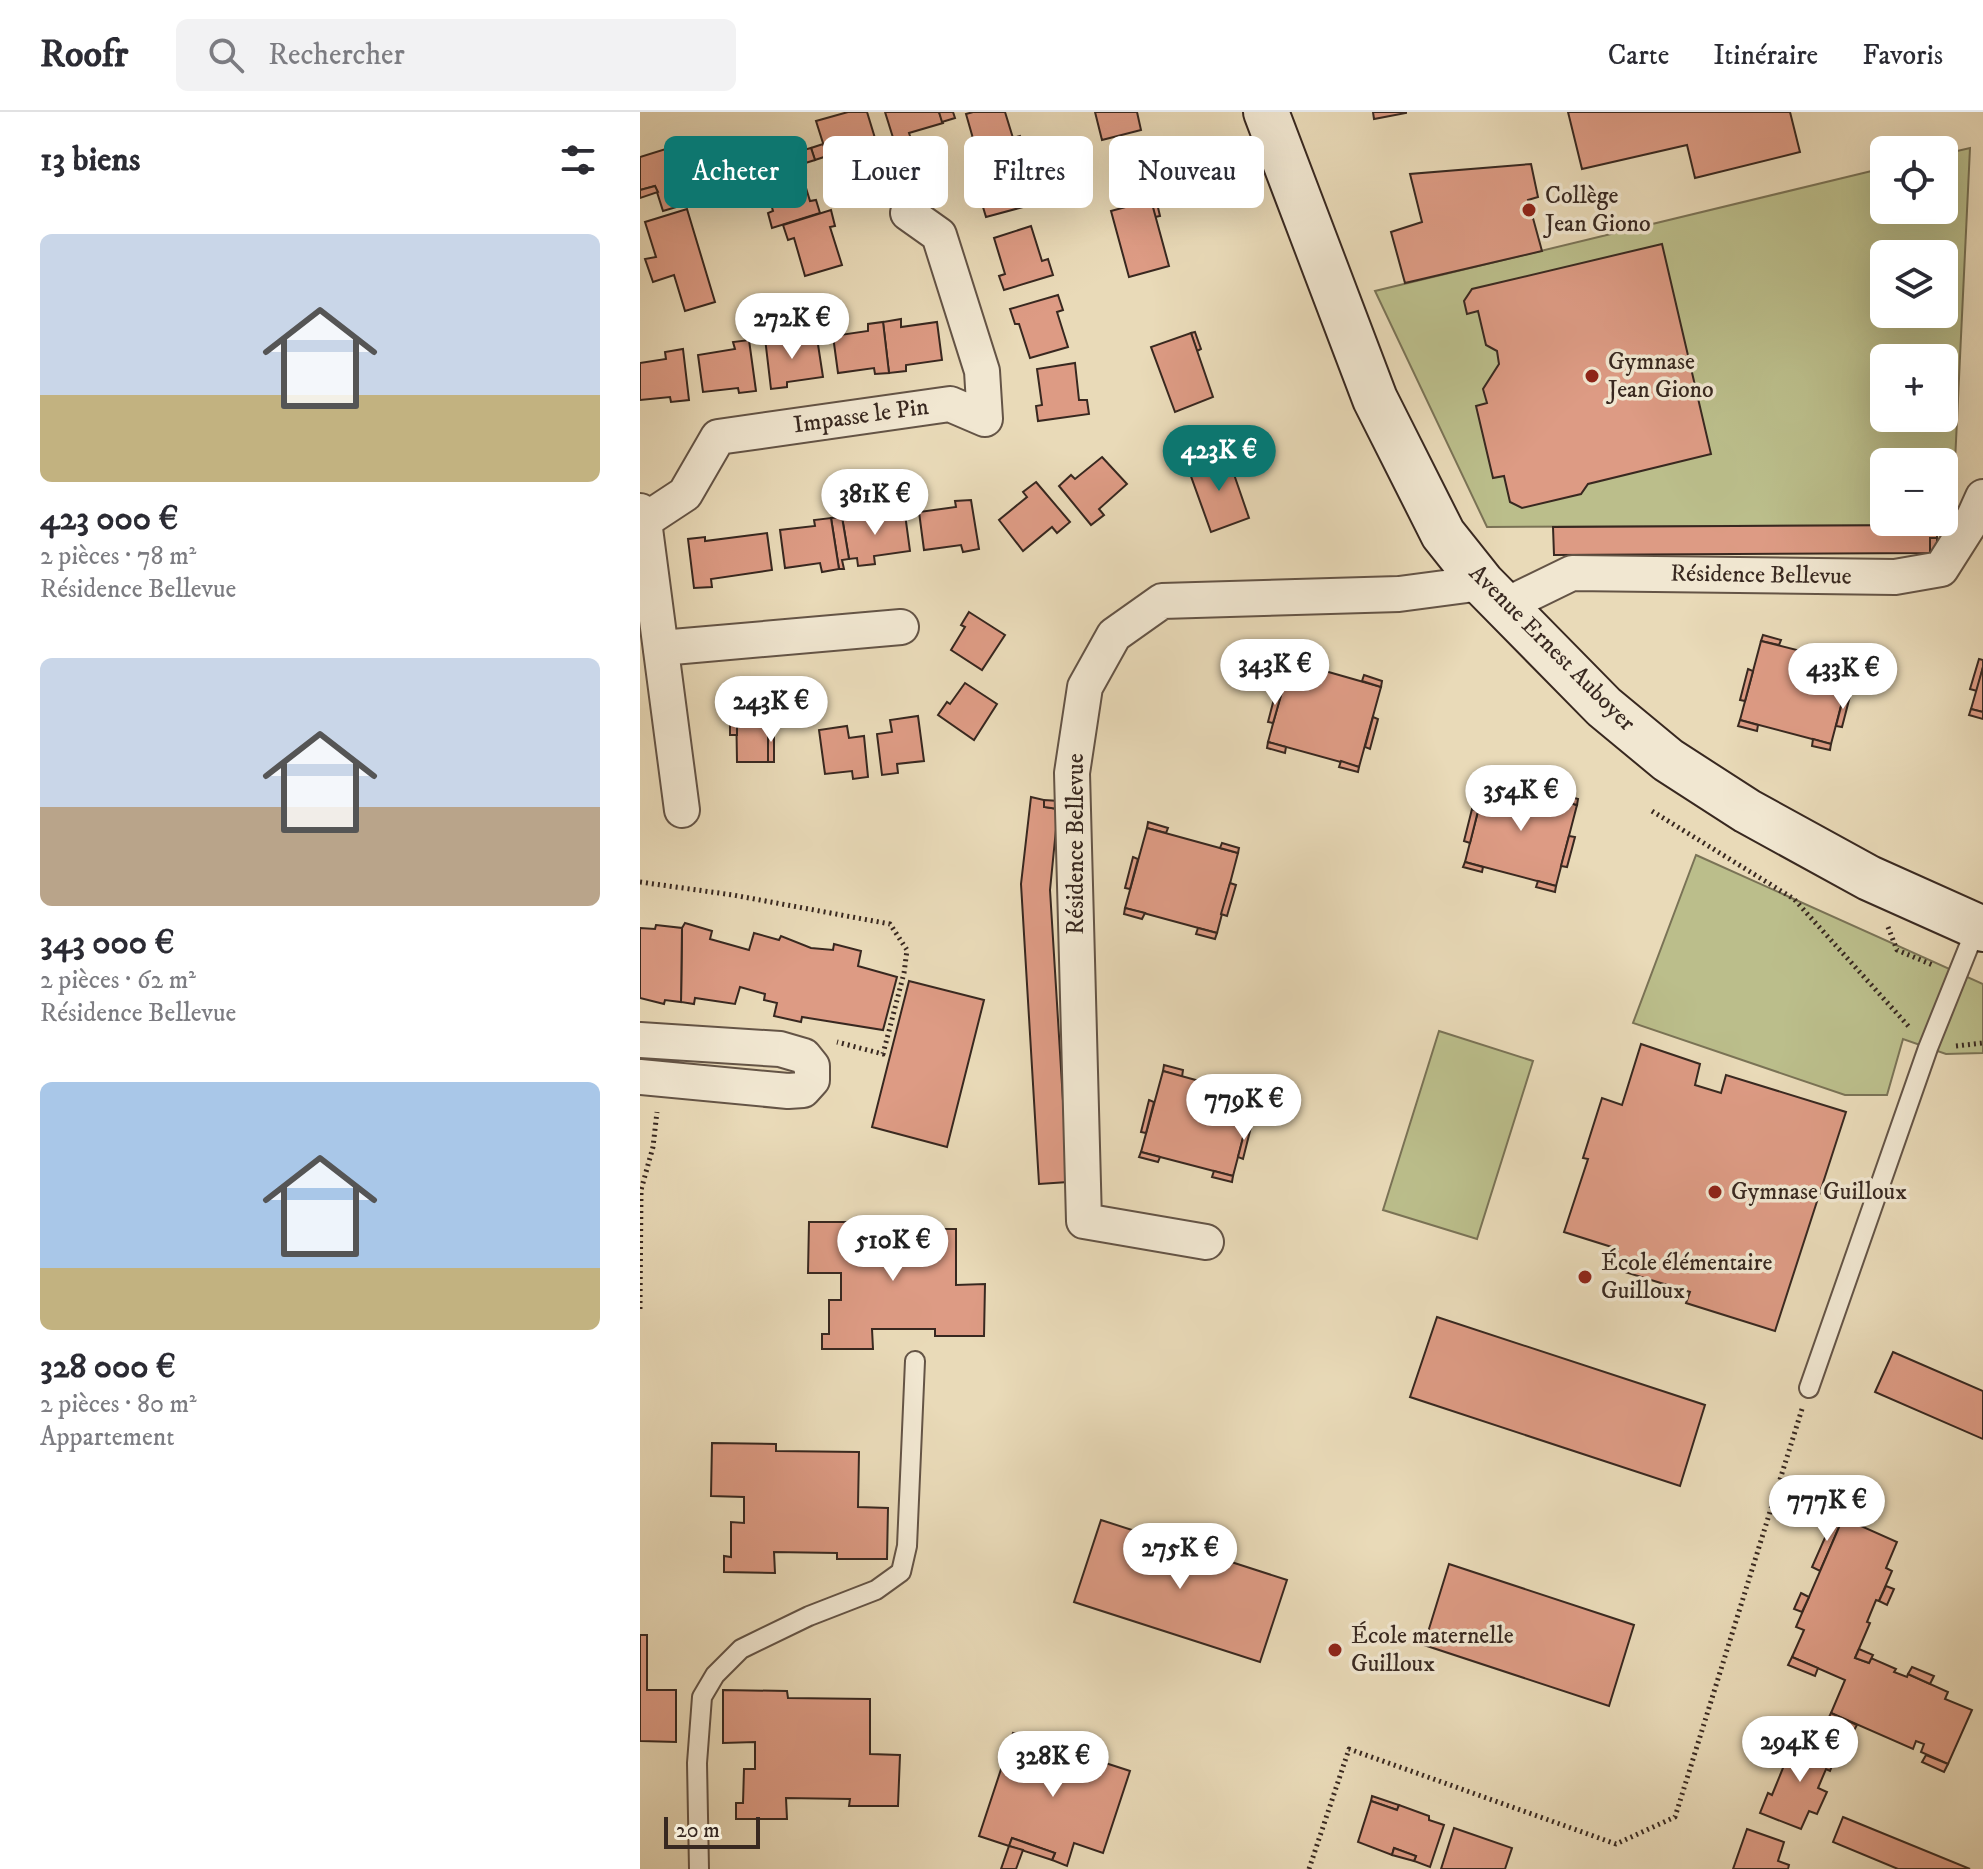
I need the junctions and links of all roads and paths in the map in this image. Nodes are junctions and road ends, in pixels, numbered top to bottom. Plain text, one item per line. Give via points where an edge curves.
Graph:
1 (1266, 112) edge
2 (908, 213) dead end
3 (1983, 497) edge
4 (641, 518) edge
5 (1493, 595) junction
6 (901, 627) dead end
7 (661, 648) junction
8 (682, 810) dead end
9 (1652, 811) dead end
10 (1869, 878) junction
11 (640, 882) edge
12 (1980, 928) edge
13 (1957, 975) junction
14 (640, 1040) edge
15 (830, 1041) dead end
16 (1983, 1043) edge
17 (1928, 1048) junction
18 (651, 1078) edge
19 (641, 1190) edge
20 (1206, 1242) dead end
21 (640, 1309) edge
22 (915, 1361) dead end
23 (1809, 1388) joint
24 (699, 1869) edge
25 (1309, 1869) edge

1 - 5 street, Avenue Ernest Auboyer via 1375,399 1443,534
2 - 4 street, Impasse le Pin via 939,235 982,371 985,419 950,404 718,437 685,494
3 - 5 street, Résidence Bellevue via 1941,569 1895,577 1572,573
4 - 7 street, Impasse le Pin
5 - 10 street, Avenue Ernest Auboyer via 1604,707 1668,760
5 - 20 street, Résidence Bellevue via 1162,601 1114,635 1085,687 1072,773 1084,1221
6 - 7 street
7 - 8 street, Impasse le Pin
9 - 17 path via 1794,899
10 - 12 street, Avenue Ernest Auboyer
10 - 13 path via 1897,950
11 - 15 path via 890,924 907,950 883,1054
12 - 13 lane
13 - 17 lane
14 - 18 street via 780,1049 804,1056 812,1066 812,1080 803,1090
16 - 17 path
17 - 23 lane
18 - 19 path via 653,1147
19 - 21 path
22 - 24 lane via 907,1546 901,1572 876,1590 741,1649 715,1675 702,1697
23 - 25 path via 1675,1817 1616,1844 1349,1749

